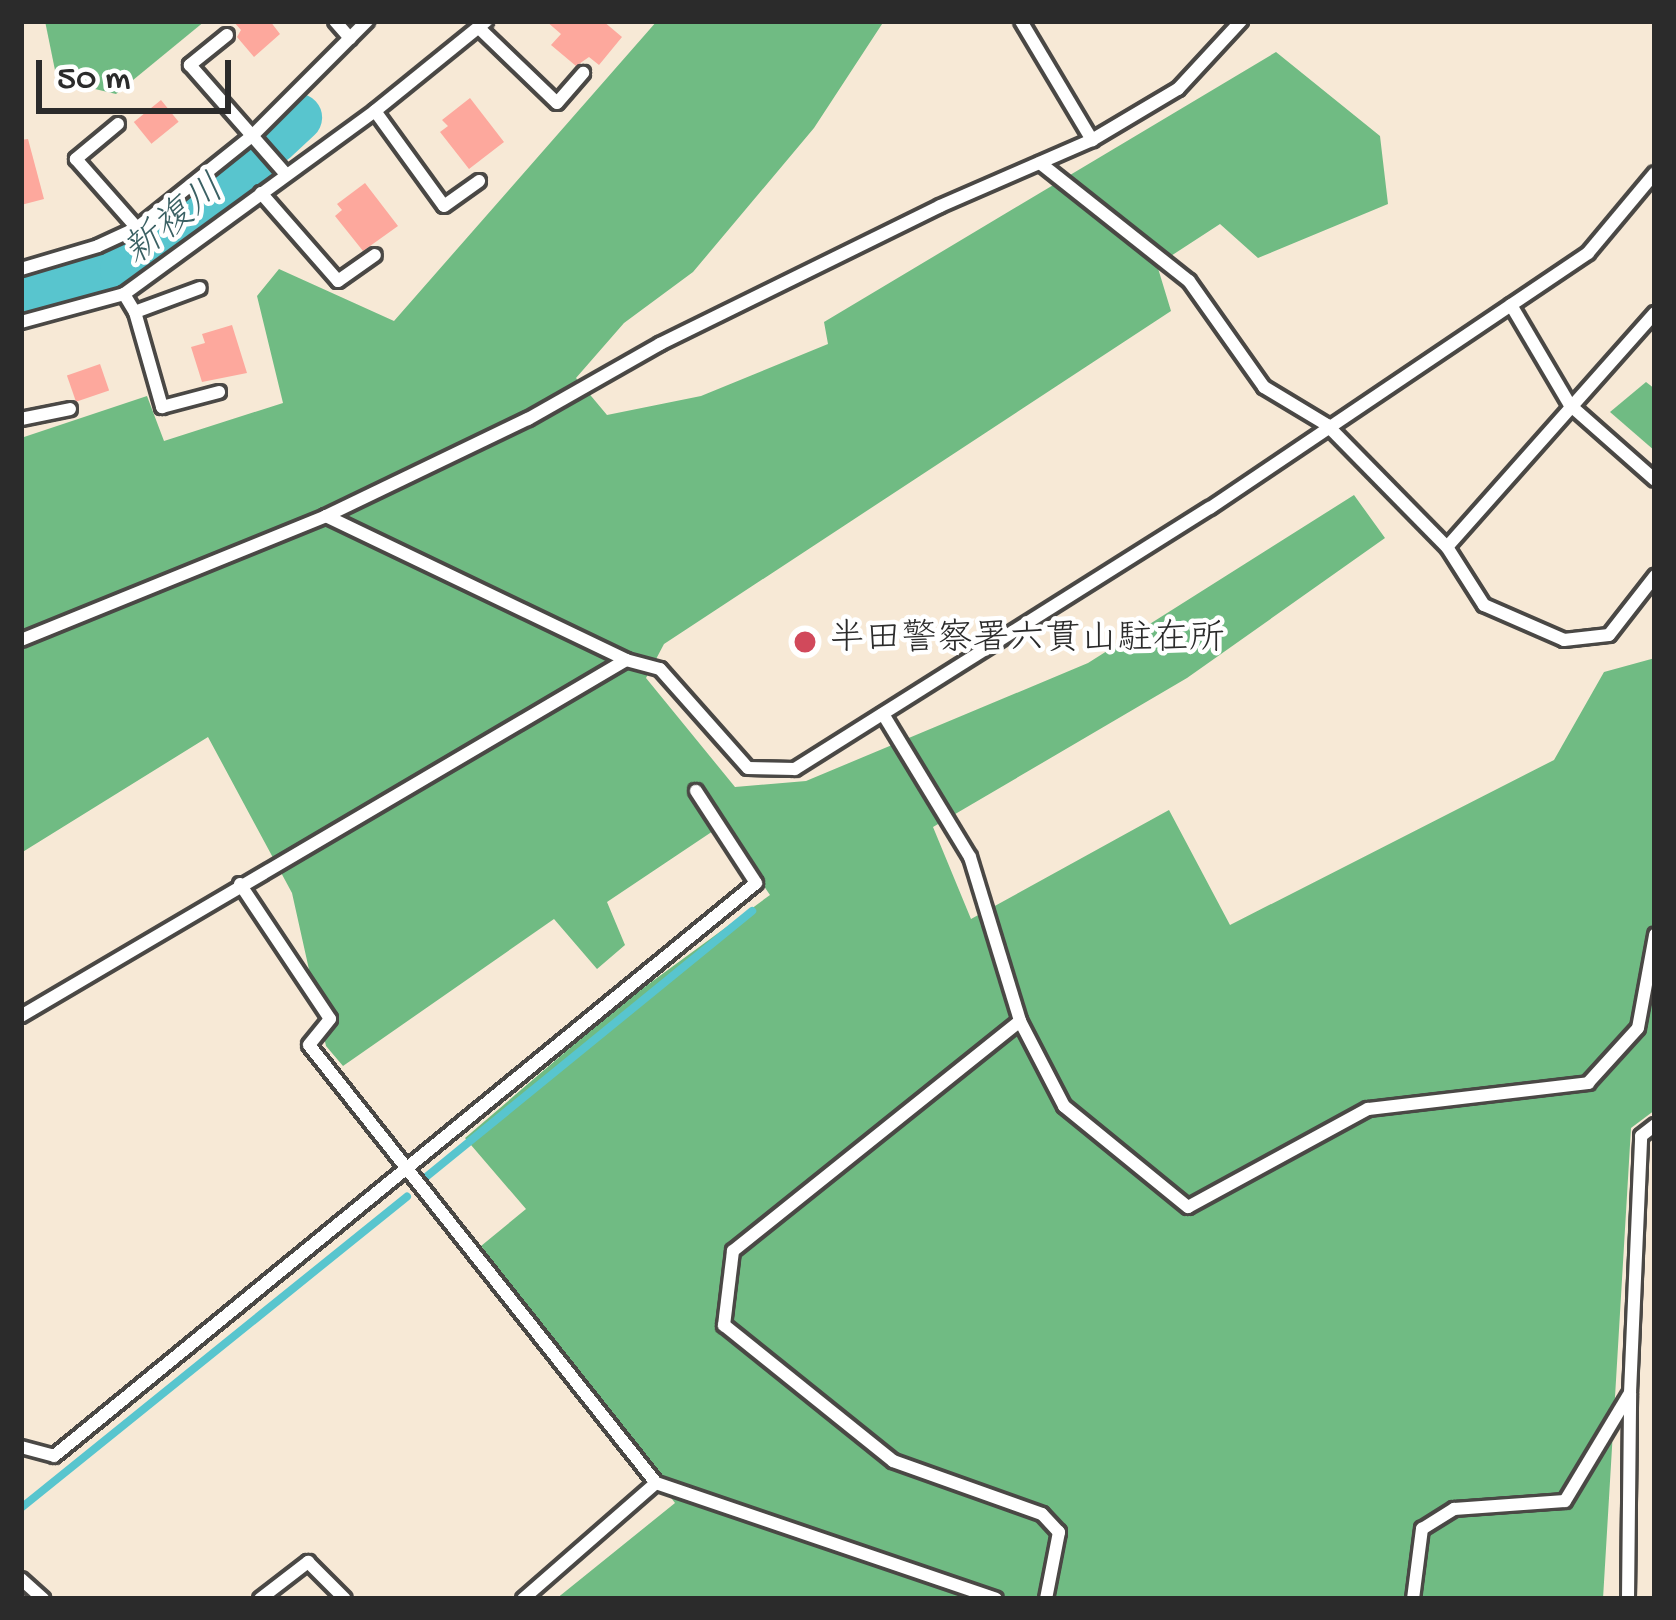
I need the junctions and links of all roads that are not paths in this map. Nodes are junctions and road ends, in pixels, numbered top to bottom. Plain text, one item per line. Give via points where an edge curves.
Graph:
1 (335, 21) edge
2 (367, 21) edge
3 (1021, 21) edge
4 (1241, 21) edge
5 (482, 24) edge
6 (227, 35) dead end
7 (350, 38) junction
8 (583, 74) dead end
9 (375, 111) junction
10 (118, 124) dead end
11 (252, 136) junction
12 (1092, 140) junction
13 (1040, 163) junction
14 (285, 172) junction
15 (1655, 173) edge
16 (478, 181) dead end
17 (261, 193) junction
18 (137, 228) junction
19 (375, 255) dead end
20 (21, 269) edge
21 (200, 289) dead end
22 (124, 294) junction
23 (1511, 304) junction
24 (136, 312) junction
25 (1655, 314) edge
26 (21, 322) edge
27 (219, 392) dead end
28 (1570, 405) junction
29 (70, 409) dead end
30 (21, 419) edge
31 (1327, 424) junction
32 (1655, 480) edge
33 (326, 516) junction
34 (1447, 547) junction
35 (1655, 576) edge
36 (21, 640) edge
37 (626, 660) junction
38 (883, 714) junction
39 (696, 791) dead end
40 (240, 884) junction
41 (1655, 935) edge
42 (21, 1016) edge
43 (1020, 1021) junction
44 (1655, 1125) edge
45 (408, 1167) junction
46 (1630, 1393) junction
47 (21, 1447) edge
48 (656, 1483) junction
49 (21, 1579) edge
50 (43, 1599) edge
51 (260, 1599) edge
52 (344, 1599) edge
53 (523, 1599) edge
54 (996, 1599) edge
55 (1046, 1599) edge
56 (1413, 1599) edge
57 (1628, 1599) edge

1 - 7 lane
2 - 7 lane
3 - 12 lane
4 - 12 lane via 1178,89
5 - 8 lane via 557,104
5 - 9 lane
6 - 11 lane via 190,64
7 - 11 lane
9 - 14 lane
9 - 16 lane via 444,206
10 - 18 lane via 76,160
11 - 14 lane
11 - 18 lane
12 - 13 lane
13 - 31 lane via 1190,281 1264,387
13 - 33 lane via 680,334 528,419
14 - 17 lane
15 - 23 lane via 1588,253
17 - 19 lane via 338,281
17 - 22 lane
18 - 20 lane
21 - 24 lane
22 - 24 lane
22 - 26 lane
23 - 28 lane
23 - 31 lane
24 - 27 lane via 161,406
25 - 28 lane
28 - 32 lane
28 - 34 lane
29 - 30 lane
31 - 34 lane
31 - 38 lane via 1210,508
33 - 36 lane
33 - 37 lane
34 - 35 lane via 1484,604 1564,640 1609,635
37 - 38 lane via 660,669 748,768 796,769
37 - 40 lane
38 - 43 lane via 970,857
39 - 45 lane via 756,883
40 - 42 lane
40 - 45 lane via 330,1018 309,1045
41 - 43 lane via 1638,1028 1588,1083 1368,1109 1188,1207 1064,1106
43 - 55 lane via 733,1251 724,1325 893,1461 1042,1514 1059,1532
44 - 46 lane via 1641,1136
45 - 47 lane via 54,1456
45 - 48 lane
46 - 56 lane via 1564,1501 1454,1509 1422,1529
46 - 57 lane
48 - 53 lane
48 - 54 lane
49 - 50 lane
51 - 52 lane via 308,1562

